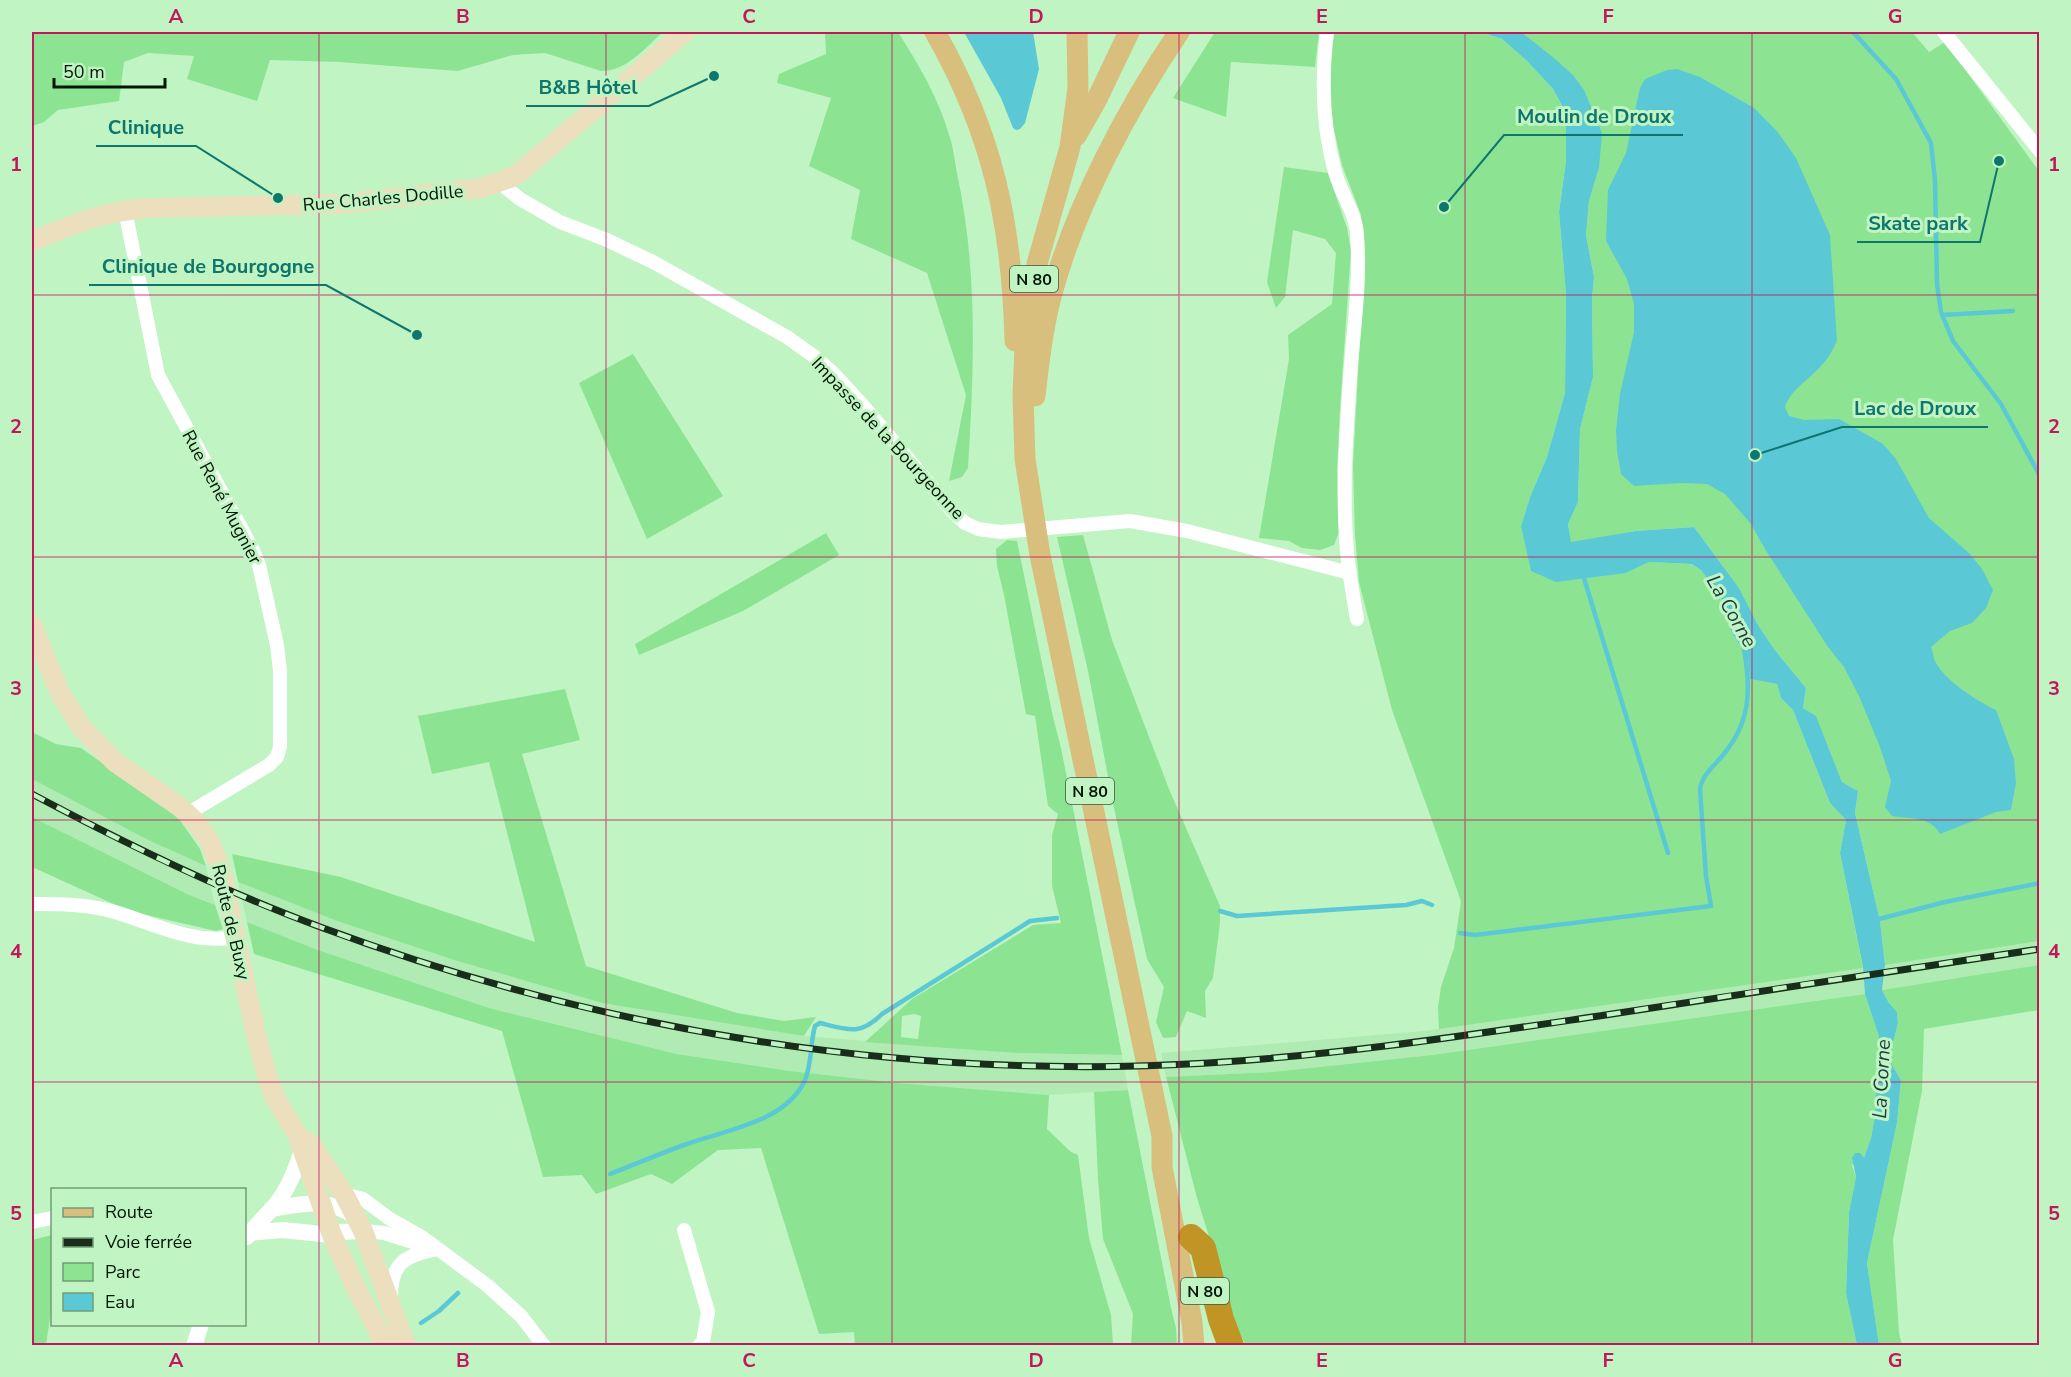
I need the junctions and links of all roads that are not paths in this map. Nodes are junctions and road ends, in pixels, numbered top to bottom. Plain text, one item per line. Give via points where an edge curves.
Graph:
1 (685, 32) edge
2 (935, 32) edge
3 (1077, 32) edge
4 (1129, 32) edge
5 (1179, 32) edge
6 (1327, 32) edge
7 (1944, 32) edge
8 (1070, 147) junction
9 (2040, 151) edge
10 (500, 183) junction
11 (125, 210) junction
12 (32, 242) edge
13 (1023, 415) junction
14 (1025, 459) junction
15 (1350, 573) junction
16 (1357, 619) dead end
17 (32, 625) edge
18 (188, 814) junction
19 (32, 904) edge
20 (236, 937) junction
21 (1162, 1136) junction
22 (300, 1143) junction
23 (344, 1194) junction
24 (322, 1203) junction
25 (272, 1209) junction
26 (51, 1218) edge
27 (32, 1222) edge
28 (360, 1224) junction
29 (684, 1230) dead end
30 (246, 1233) edge
31 (332, 1235) junction
32 (1191, 1237) junction
33 (437, 1249) junction
34 (390, 1304) junction
35 (200, 1326) edge
36 (194, 1346) edge
37 (386, 1346) edge
38 (406, 1346) edge
39 (544, 1346) edge
40 (699, 1346) edge
41 (1194, 1346) edge
42 (1218, 1346) edge
43 (1231, 1346) edge

1 - 10 main road, Rue Charles Dodille via 525,168
2 - 13 main road via 964,88 998,186 1012,267 1016,376
3 - 8 main road, N 80 via 1078,88
4 - 8 main road, N 80
5 - 14 main road via 1104,162 1059,269 1041,342
6 - 15 street via 1324,124 1337,178 1357,233 1345,520
7 - 9 street
8 - 13 main road, N 80 via 1047,223 1030,303
10 - 11 main road, Rue Charles Dodille via 323,205
10 - 15 street, Impasse de la Bourgeonne via 560,222 653,262 815,357 858,400 953,512 978,529 1001,532 1130,522 1187,531
11 - 12 main road, Rue Charles Dodille via 91,217
11 - 18 street, Rue René Mugnier via 156,368 256,557 273,622 280,671 277,757
13 - 14 main road, N 80
14 - 21 main road, N 80 via 1040,555
15 - 16 street
17 - 18 main road, Route de Buxy via 60,693 82,728 115,762
18 - 20 main road, Route de Buxy via 210,842 221,870
19 - 20 street via 90,906 204,940
20 - 22 main road, Route de Buxy via 268,1079
21 - 32 main road, N 80 via 1174,1163
21 - 41 main road, N 80 via 1162,1167
22 - 23 main road, Route de Buxy via 311,1144
22 - 24 main road, Route de Buxy
22 - 25 street via 289,1185
23 - 28 main road, Route de Buxy
23 - 33 street via 363,1199
24 - 25 street
24 - 28 street via 347,1211
24 - 31 main road, Route de Buxy
25 - 30 street
26 - 27 street
28 - 31 street
28 - 33 street
28 - 34 main road, Route de Buxy
29 - 40 street via 708,1312
30 - 31 street via 282,1230
31 - 37 main road, Route de Buxy
32 - 42 main road, N 80
32 - 43 highway via 1203,1248
33 - 34 street, Route de Buxy via 411,1255 398,1266 391,1281
33 - 39 street via 488,1286 521,1316
34 - 38 main road, Route de Buxy
35 - 36 street

